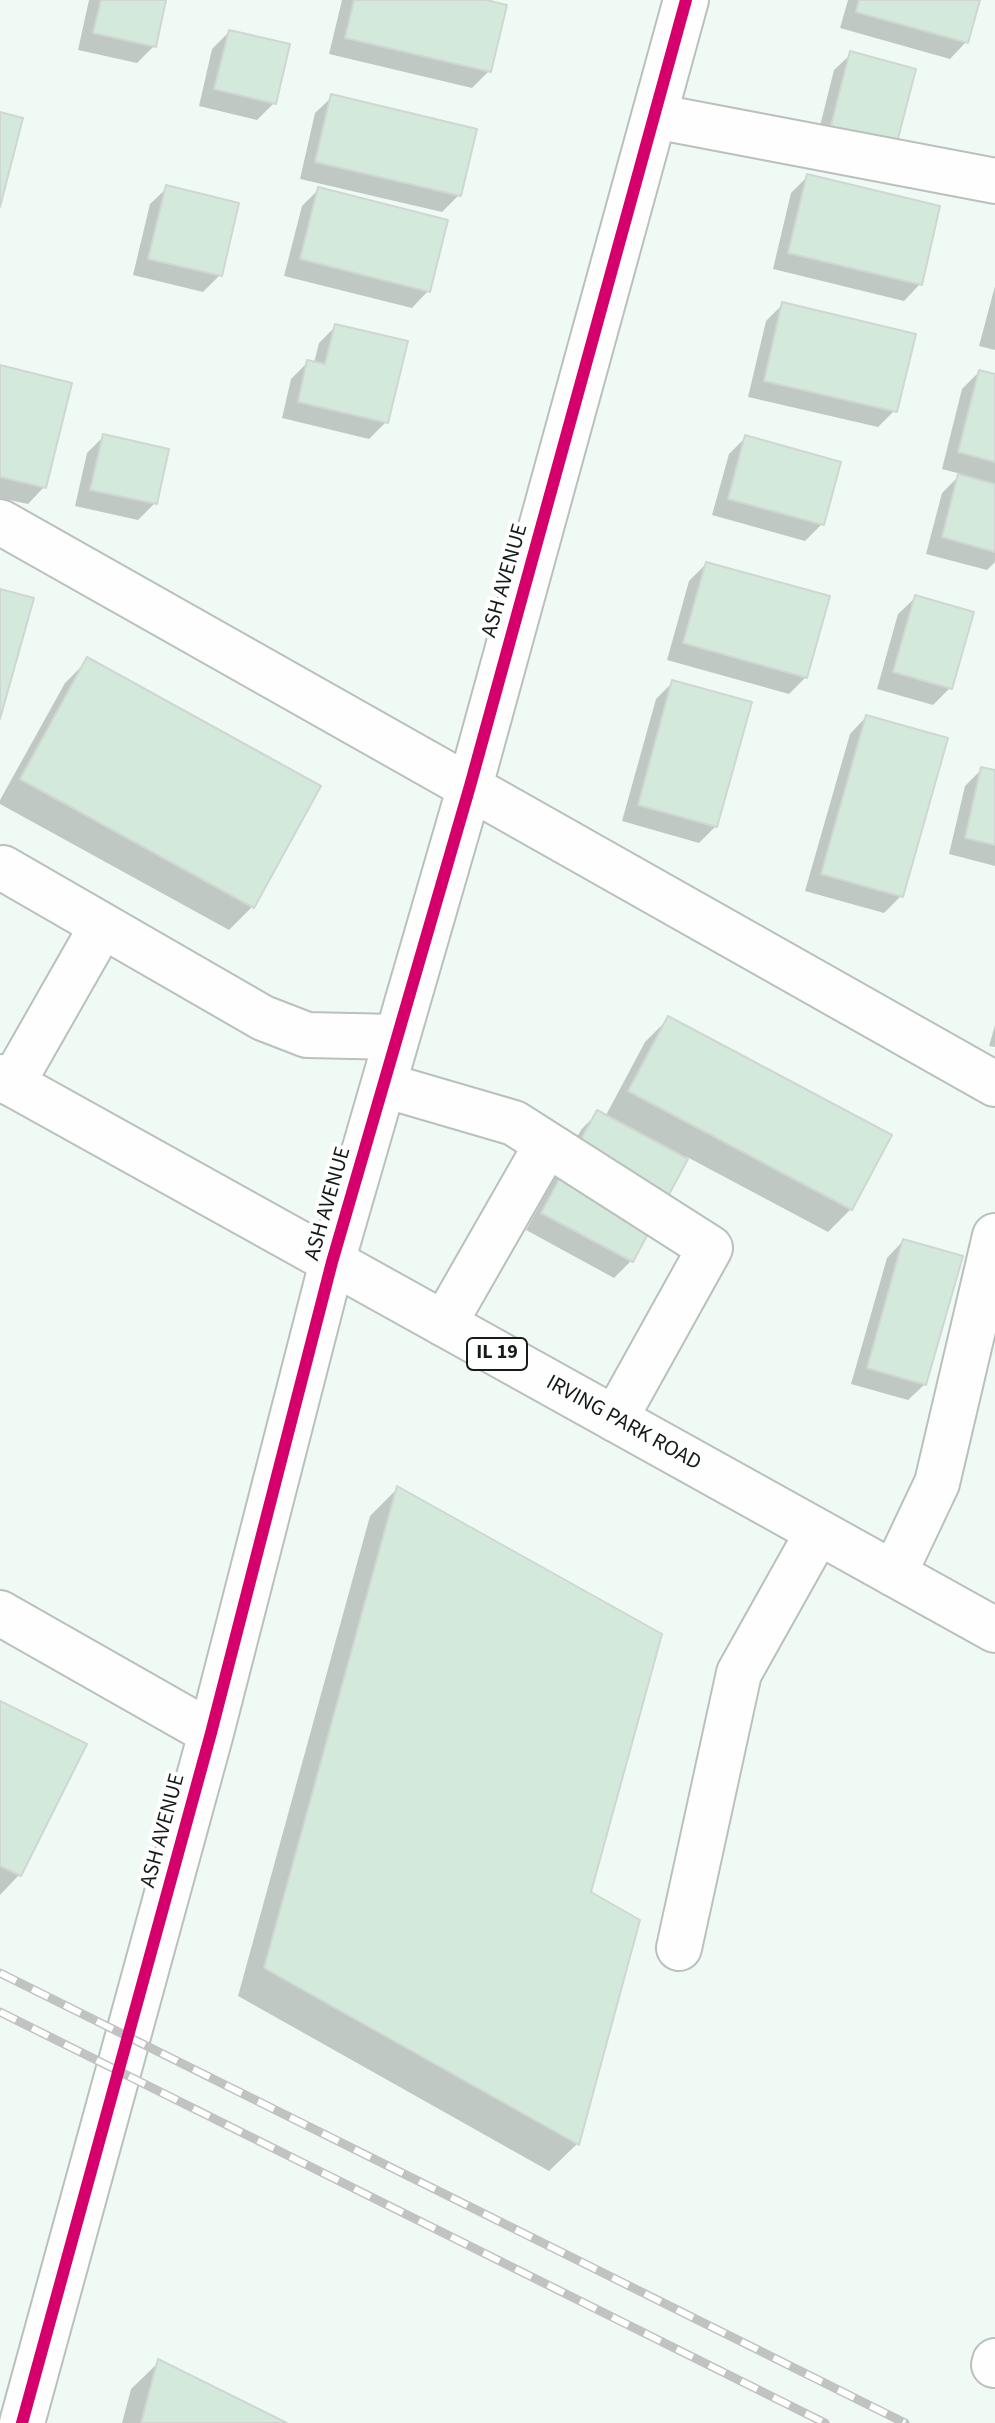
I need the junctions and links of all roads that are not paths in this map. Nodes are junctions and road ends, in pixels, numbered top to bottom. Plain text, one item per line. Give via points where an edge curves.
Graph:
1 (686, 0) edge
2 (654, 116) junction
3 (995, 181) edge
4 (0, 522) edge
5 (470, 786) junction
6 (3, 868) dead end
7 (102, 926) junction
8 (397, 1037) junction
9 (6, 1081) edge
10 (995, 1084) edge
11 (384, 1085) junction
12 (547, 1144) junction
13 (995, 1236) edge
14 (332, 1262) junction
15 (444, 1324) junction
16 (615, 1419) junction
17 (818, 1532) junction
18 (894, 1574) junction
19 (0, 1613) edge
20 (995, 1630) edge
21 (211, 1733) junction
22 (679, 1948) dead end
23 (22, 2423) edge

1 - 2 street, ASH AVENUE
2 - 3 street
2 - 5 street, ASH AVENUE
4 - 5 street
5 - 8 street, ASH AVENUE
5 - 10 street
6 - 7 street
7 - 8 street via 263,1018 307,1035
7 - 9 street
8 - 11 street, ASH AVENUE
9 - 14 street, IRVING PARK ROAD / IL 19
11 - 12 street via 514,1123
11 - 14 street, ASH AVENUE
12 - 15 street
12 - 16 street via 710,1248
13 - 18 street via 937,1483
14 - 15 street, IRVING PARK ROAD / IL 19
14 - 21 street, ASH AVENUE
15 - 16 street, IRVING PARK ROAD / IL 19
16 - 17 street, IRVING PARK ROAD / IL 19
17 - 18 street, IRVING PARK ROAD / IL 19
17 - 22 street via 739,1673
18 - 20 street, IRVING PARK ROAD / IL 19
19 - 21 street
21 - 23 street, ASH AVENUE

